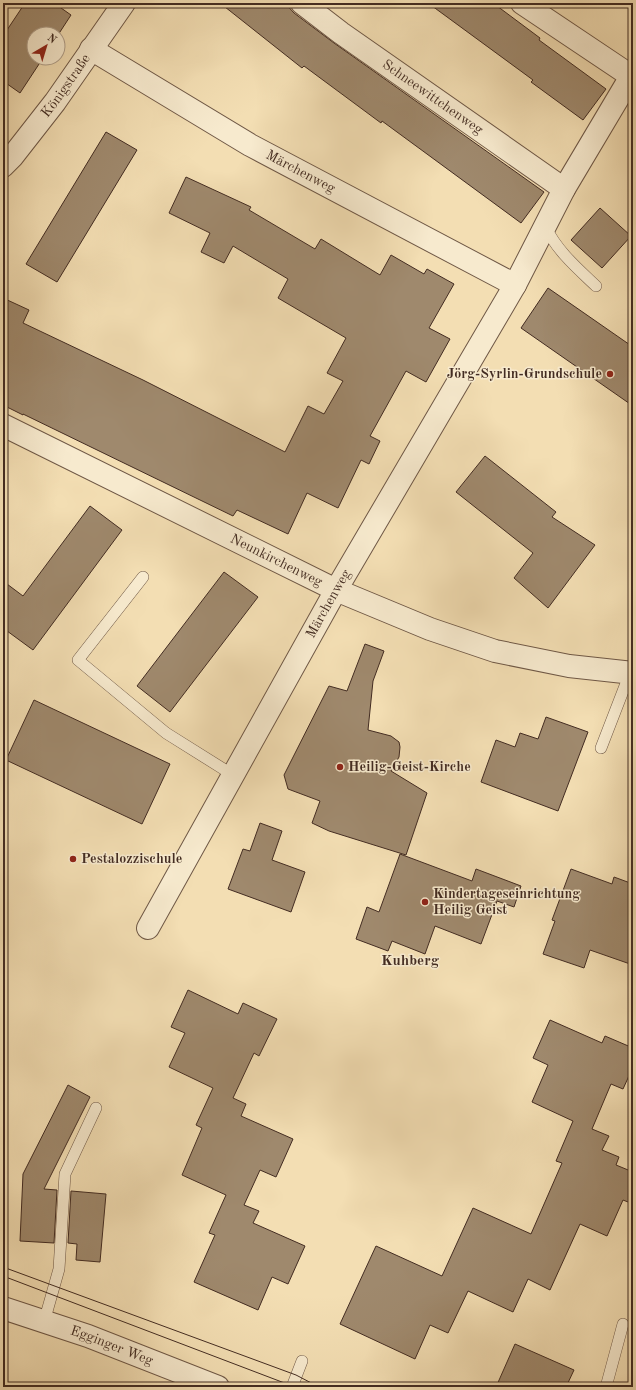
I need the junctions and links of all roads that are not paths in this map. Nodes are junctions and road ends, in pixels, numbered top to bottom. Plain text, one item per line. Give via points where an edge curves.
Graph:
1 (124, 3) edge
2 (302, 3) edge
3 (522, 3) edge
4 (91, 48) junction
5 (632, 75) edge
6 (3, 166) edge
7 (564, 189) junction
8 (545, 226) junction
9 (516, 285) junction
10 (596, 286) dead end
11 (3, 425) edge
12 (143, 577) dead end
13 (336, 590) junction
14 (631, 673) edge
15 (601, 748) dead end
16 (233, 775) junction
17 (148, 928) dead end
18 (96, 1108) dead end
19 (3, 1308) edge
20 (44, 1322) junction
21 (623, 1324) dead end
22 (302, 1361) dead end
23 (218, 1387) edge
24 (292, 1387) edge
25 (606, 1387) edge

1 - 4 street, Königstraße
2 - 7 street, Schneewittchenweg
3 - 5 street
4 - 6 street, Königstraße via 55,102
4 - 9 street, Märchenweg via 250,145
5 - 7 street, Märchenweg
7 - 8 street, Märchenweg
8 - 9 street, Märchenweg
8 - 10 lane via 568,260
9 - 13 street, Märchenweg
11 - 13 street, Neunkirchenweg
12 - 16 lane via 78,660 166,733
13 - 14 street, Neunkirchenweg via 495,651 569,666
13 - 16 street, Märchenweg
14 - 15 lane
16 - 17 street, Märchenweg
18 - 20 lane via 65,1174 59,1269
19 - 20 street, Egginger Weg
20 - 23 street, Egginger Weg via 88,1336
21 - 25 lane
22 - 24 lane

